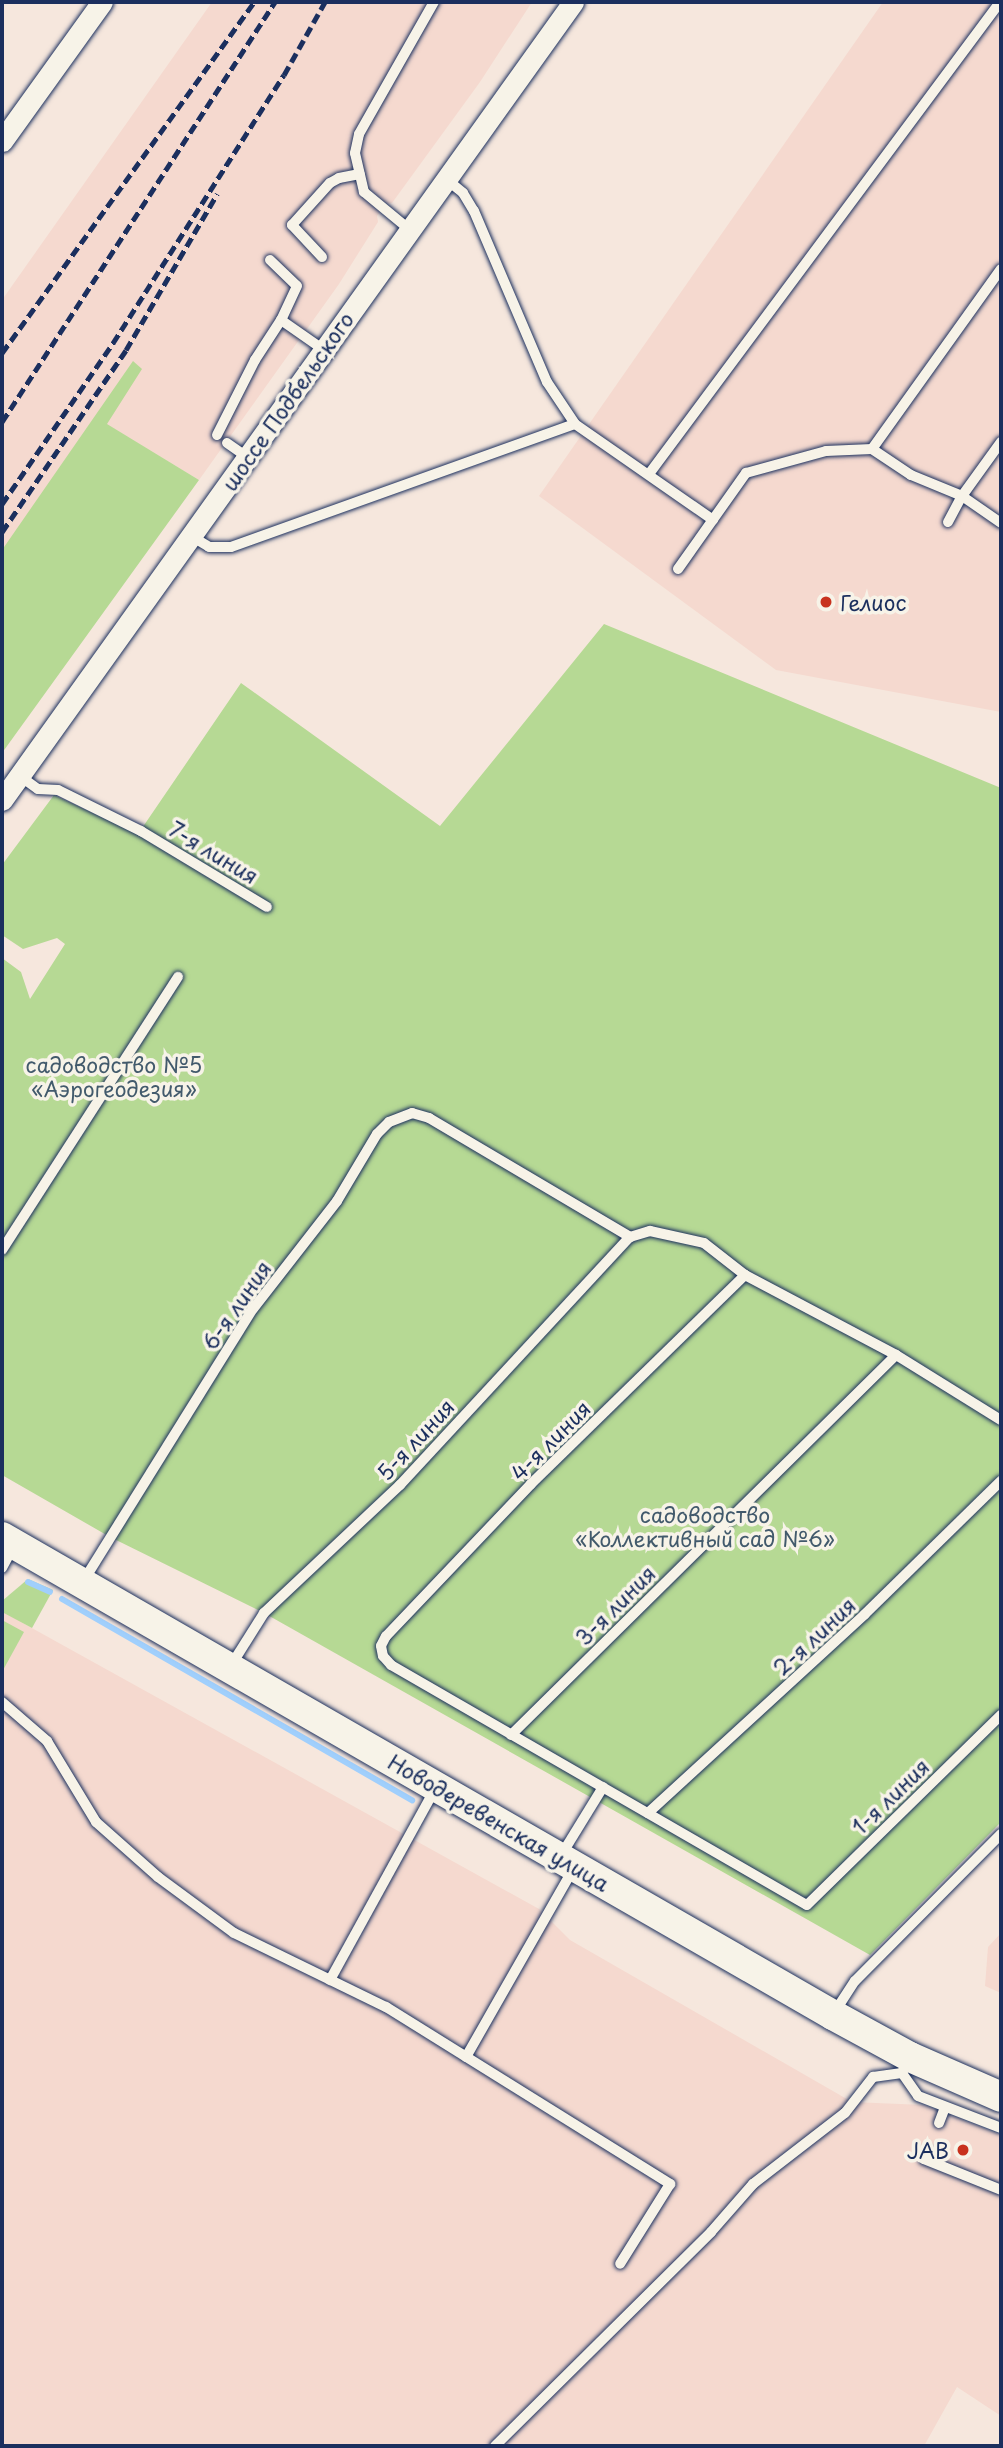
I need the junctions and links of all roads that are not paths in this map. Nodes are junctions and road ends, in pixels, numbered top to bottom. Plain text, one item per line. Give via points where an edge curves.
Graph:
1 (102, 2) edge
2 (434, 2) edge
3 (573, 2) edge
4 (1000, 2) edge
5 (2, 141) edge
6 (360, 174) junction
7 (446, 179) junction
8 (410, 230) junction
9 (322, 257) dead end
10 (270, 260) dead end
11 (1001, 269) edge
12 (281, 320) junction
13 (324, 350) junction
14 (575, 424) junction
15 (217, 435) dead end
16 (1001, 442) edge
17 (227, 443) dead end
18 (872, 449) junction
19 (247, 457) junction
20 (649, 474) junction
21 (962, 496) junction
22 (713, 520) junction
23 (948, 522) dead end
24 (1001, 523) edge
25 (191, 536) junction
26 (678, 569) dead end
27 (20, 776) junction
28 (2, 800) edge
29 (267, 907) dead end
30 (178, 977) dead end
31 (630, 1237) junction
32 (2, 1250) edge
33 (745, 1275) junction
34 (896, 1355) junction
35 (1001, 1420) edge
36 (1001, 1481) edge
37 (6, 1550) edge
38 (83, 1583) junction
39 (230, 1667) junction
40 (2, 1702) edge
41 (1001, 1715) edge
42 (511, 1735) junction
43 (437, 1786) junction
44 (603, 1787) junction
45 (648, 1813) junction
46 (1001, 1833) edge
47 (567, 1861) junction
48 (330, 1980) junction
49 (833, 2015) junction
50 (466, 2057) junction
51 (906, 2065) junction
52 (1001, 2097) edge
53 (945, 2106) junction
54 (939, 2123) dead end
55 (1001, 2128) edge
56 (928, 2151) dead end
57 (1001, 2190) edge
58 (620, 2264) dead end
59 (495, 2446) edge

1 - 5 street
2 - 6 lane via 359,134 355,153
3 - 7 street, шоссе Подбельского
4 - 20 lane
6 - 8 lane via 364,192
6 - 9 lane via 330,183 292,225
7 - 8 street, шоссе Подбельского
7 - 14 lane via 463,193 474,211 547,382
8 - 13 street, шоссе Подбельского
10 - 12 lane via 297,286
11 - 18 lane
12 - 13 lane
12 - 15 lane
13 - 19 street, шоссе Подбельского
14 - 20 lane
14 - 25 lane via 231,547 209,547
16 - 21 lane
17 - 19 lane
18 - 21 lane via 911,475
18 - 22 lane via 826,451 746,473
19 - 25 street, шоссе Подбельского
20 - 22 lane
21 - 23 lane
21 - 24 lane
22 - 26 lane
25 - 27 street, шоссе Подбельского
27 - 28 street, шоссе Подбельского
27 - 29 lane, 7-я линия via 38,789 58,790 141,831
30 - 32 lane
31 - 33 lane via 650,1231 704,1243
31 - 38 lane, 6-я линия via 439,1124 412,1113 390,1122 377,1134 337,1201 253,1309
31 - 39 lane, 5-я линия via 400,1485 264,1613
33 - 34 lane
33 - 42 lane, 4-я линия via 531,1484 386,1636 383,1656 391,1665
34 - 35 lane
34 - 42 lane, 3-я линия
36 - 45 lane, 2-я линия via 865,1615
37 - 38 main road, Новодеревенская улица
38 - 39 main road, Новодеревенская улица
39 - 43 main road, Новодеревенская улица
40 - 48 lane via 47,1741 96,1822 158,1877 234,1933
41 - 45 lane, 1-я линия via 807,1905
42 - 44 lane
43 - 47 main road, Новодеревенская улица
43 - 48 lane
44 - 45 lane
44 - 47 lane
46 - 49 lane via 855,1981
47 - 49 main road, Новодеревенская улица
47 - 50 lane
48 - 50 lane via 386,2007
49 - 51 main road, Новодеревенская улица
50 - 58 lane via 670,2185
51 - 52 main road, Новодеревенская улица
51 - 53 lane via 918,2096
51 - 59 lane via 873,2077 845,2113 753,2184
53 - 54 lane
53 - 55 lane
56 - 57 lane via 924,2159

